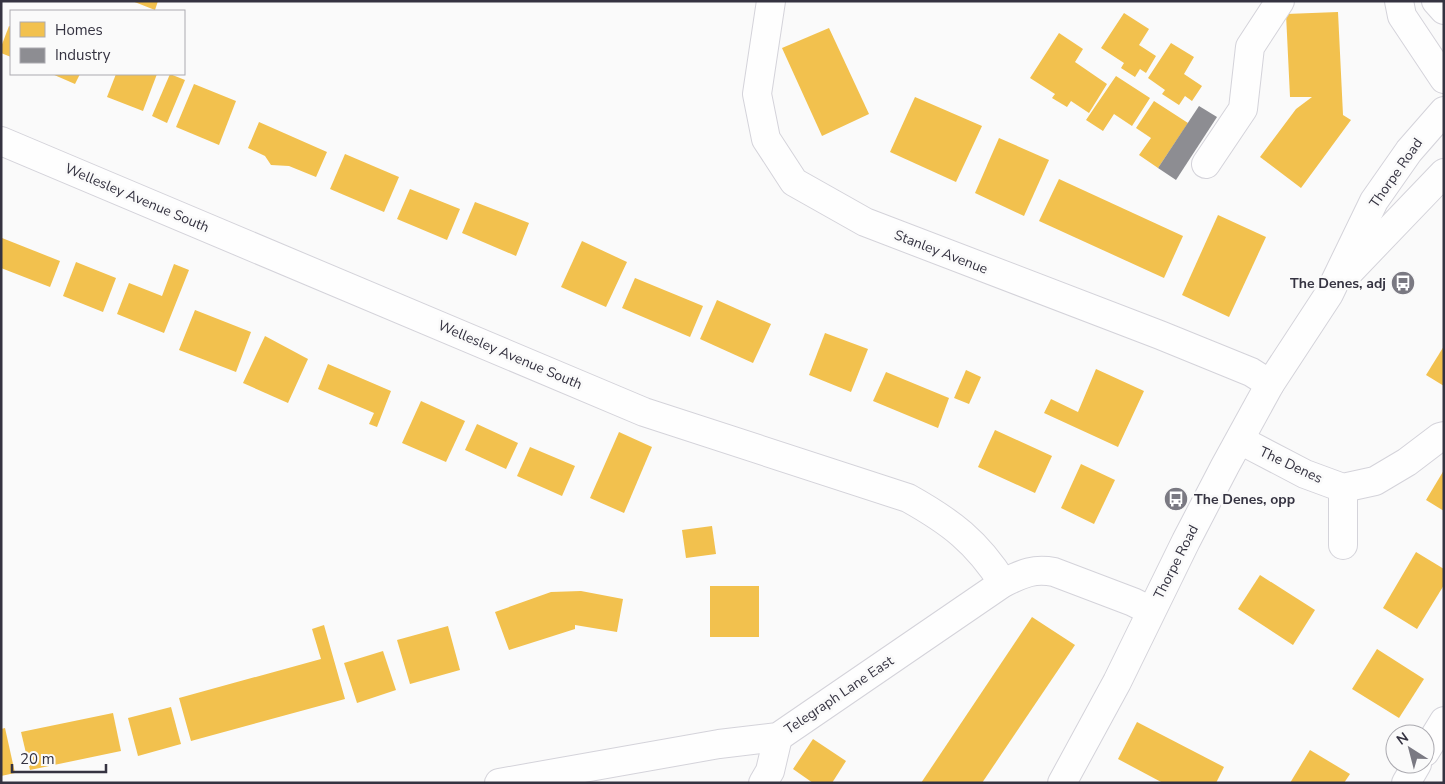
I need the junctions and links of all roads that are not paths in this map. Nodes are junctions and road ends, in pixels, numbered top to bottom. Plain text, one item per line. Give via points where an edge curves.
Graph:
1 (771, 1) edge
2 (1280, 1) edge
3 (1399, 1) edge
4 (1436, 1) edge
5 (1444, 10) edge
6 (1444, 79) edge
7 (1444, 111) edge
8 (1, 141) edge
9 (1206, 164) dead end
10 (1444, 173) edge
11 (1329, 294) junction
12 (1270, 384) junction
13 (1444, 436) edge
14 (1240, 440) junction
15 (1343, 488) junction
16 (1344, 545) dead end
17 (1003, 584) junction
18 (1151, 611) junction
19 (778, 736) junction
20 (499, 783) edge
21 (763, 783) edge
22 (1062, 783) edge

1 - 12 street, Stanley Avenue via 757,94 766,139 794,182 865,222 1160,335 1251,372
2 - 9 street via 1250,47 1243,109
3 - 6 street via 1402,16
4 - 5 street
7 - 11 street, Thorpe Road via 1409,151 1374,201
8 - 17 street, Wellesley Avenue South via 644,412 908,498 936,514 971,541
10 - 11 street, Thorpe Road
11 - 12 street, Thorpe Road
12 - 14 street, Thorpe Road
13 - 15 street via 1374,481
14 - 15 street, The Denes via 1305,474
14 - 18 street, Thorpe Road
15 - 16 street
17 - 18 street, Telegraph Lane East via 1025,573 1054,572
17 - 19 street, Telegraph Lane East
18 - 22 street, Thorpe Road
19 - 20 street, Telegraph Lane East
19 - 21 street via 770,771

